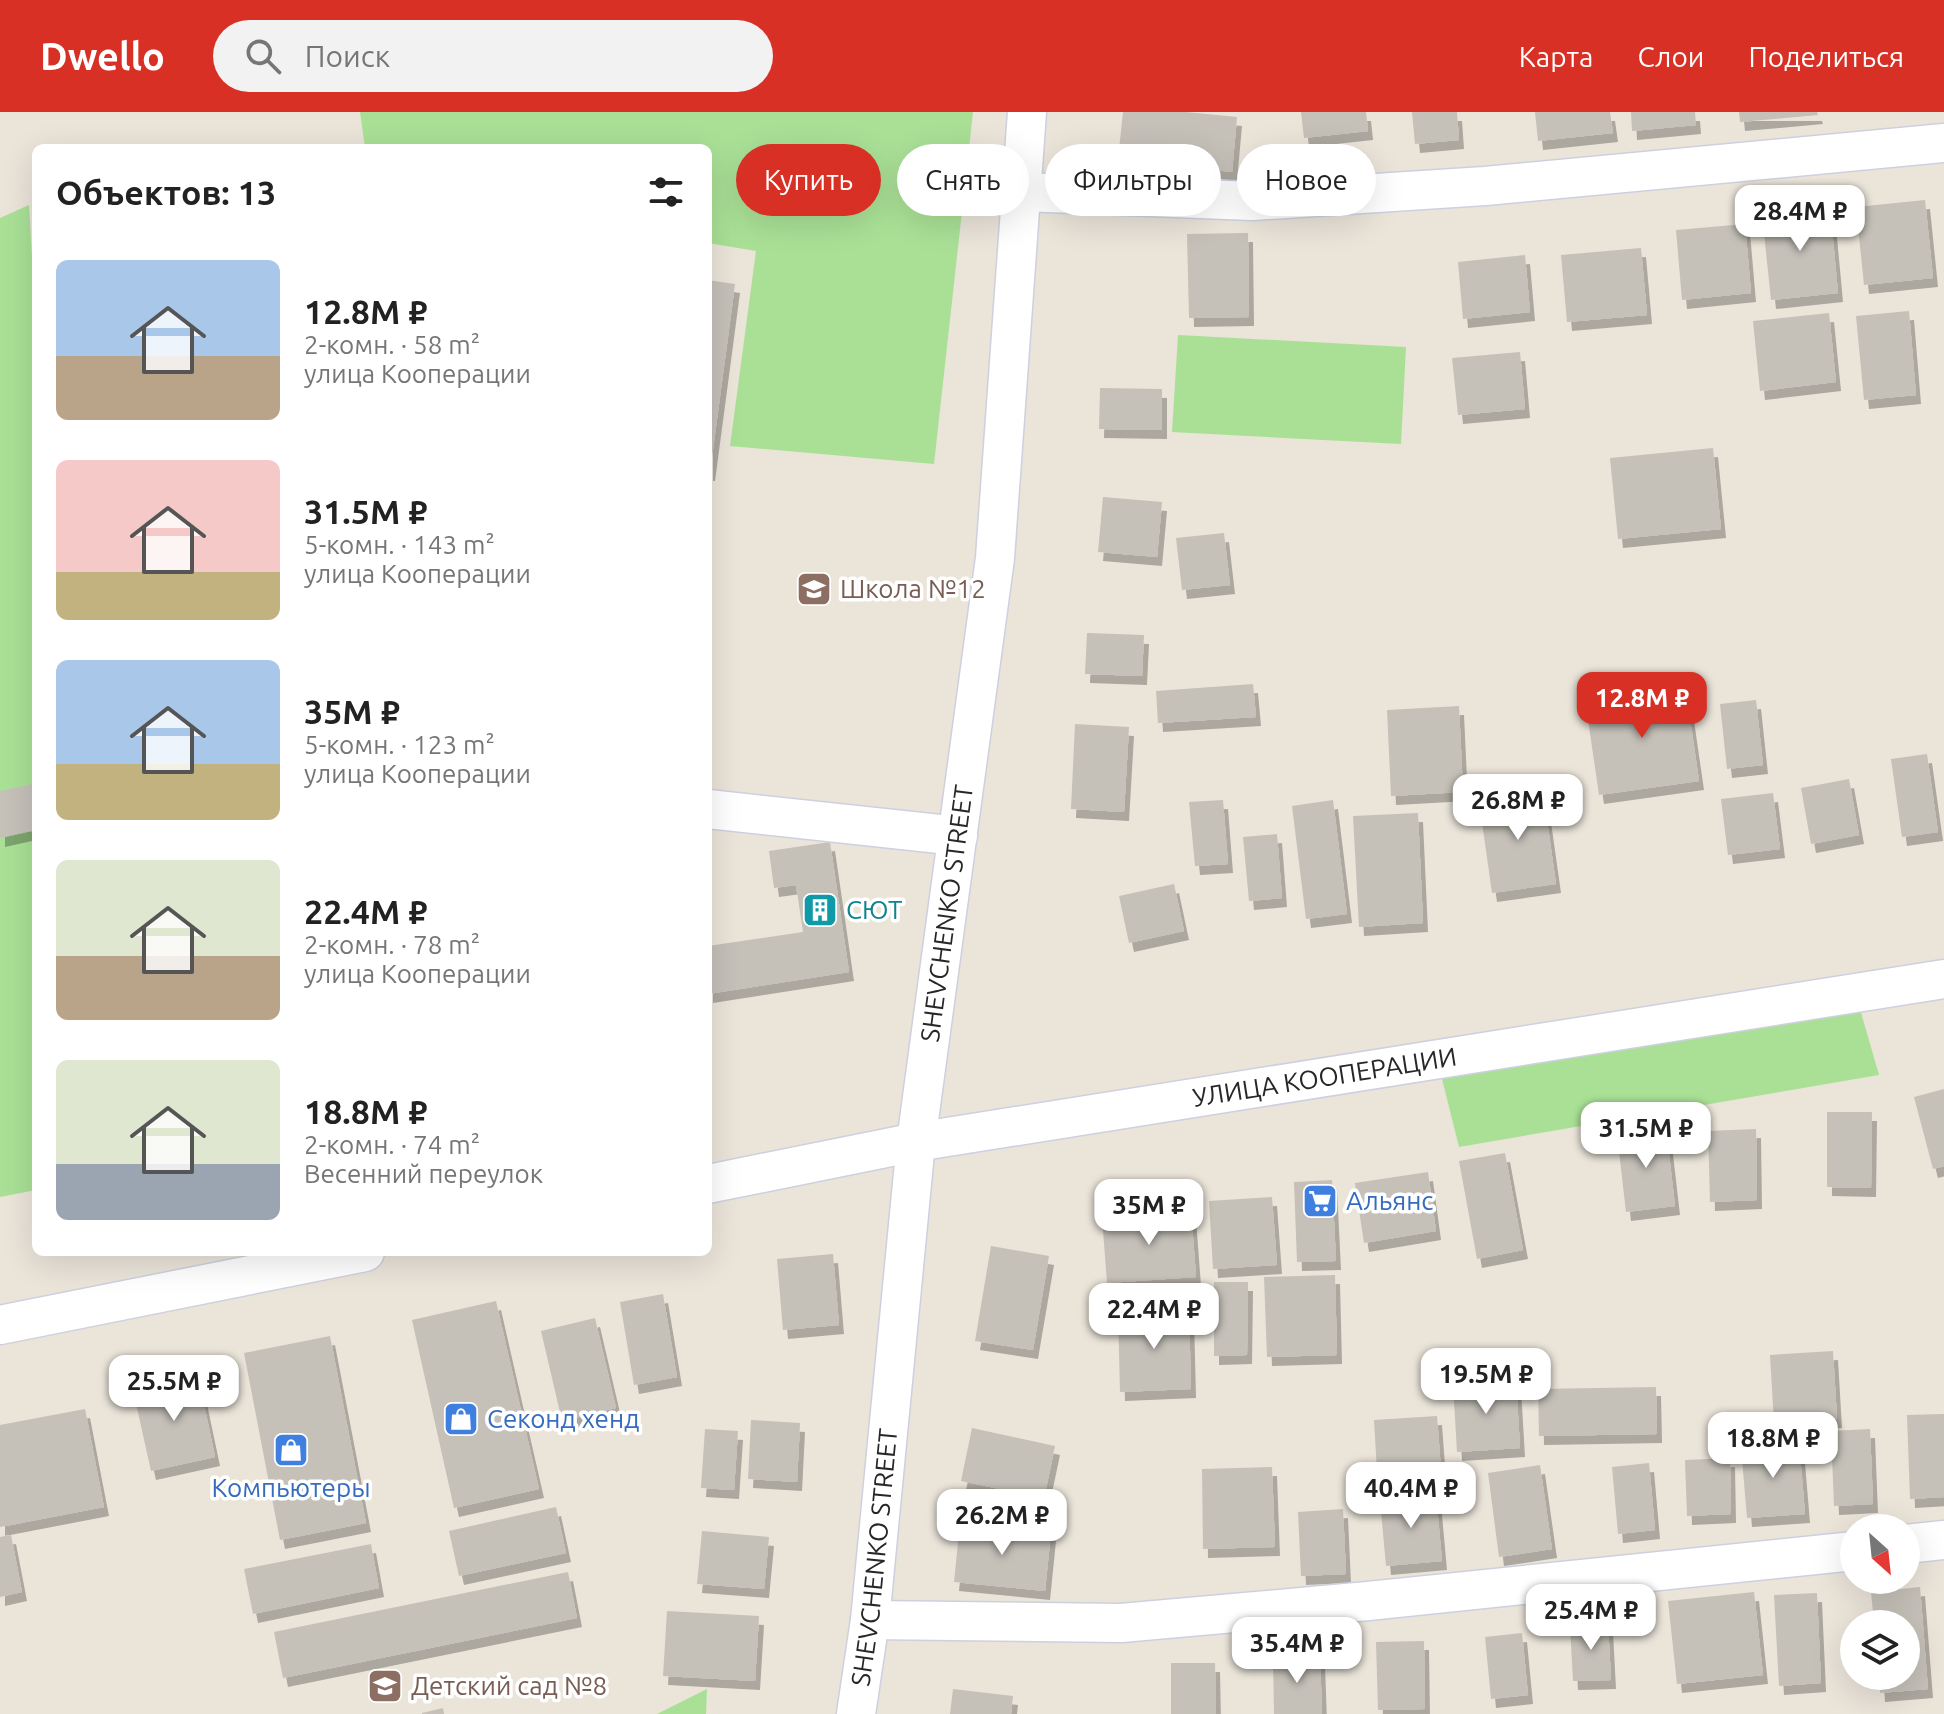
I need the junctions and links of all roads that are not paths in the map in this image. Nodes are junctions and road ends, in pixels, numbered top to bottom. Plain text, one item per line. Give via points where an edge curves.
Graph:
1 (1027, 112) edge
2 (1944, 143) edge
3 (1025, 144) edge
4 (1029, 192) edge
5 (1020, 216) edge
6 (712, 809) edge
7 (958, 836) junction
8 (1944, 979) edge
9 (916, 1142) junction
10 (712, 1183) edge
11 (345, 1256) edge
12 (0, 1325) edge
13 (1944, 1540) edge
14 (1920, 1543) edge
15 (1840, 1552) edge
16 (870, 1620) junction
17 (856, 1714) edge

1 - 3 street, SHEVCHENKO STREET
2 - 4 street via 1485,186 1252,201
5 - 7 street, SHEVCHENKO STREET via 995,558
6 - 7 street
7 - 9 street, SHEVCHENKO STREET
8 - 9 street, УЛИЦА КООПЕРАЦИИ
9 - 10 street, УЛИЦА КООПЕРАЦИИ
9 - 16 street, SHEVCHENKO STREET
11 - 12 street
13 - 14 street
15 - 16 street via 1121,1623
16 - 17 street, SHEVCHENKO STREET

